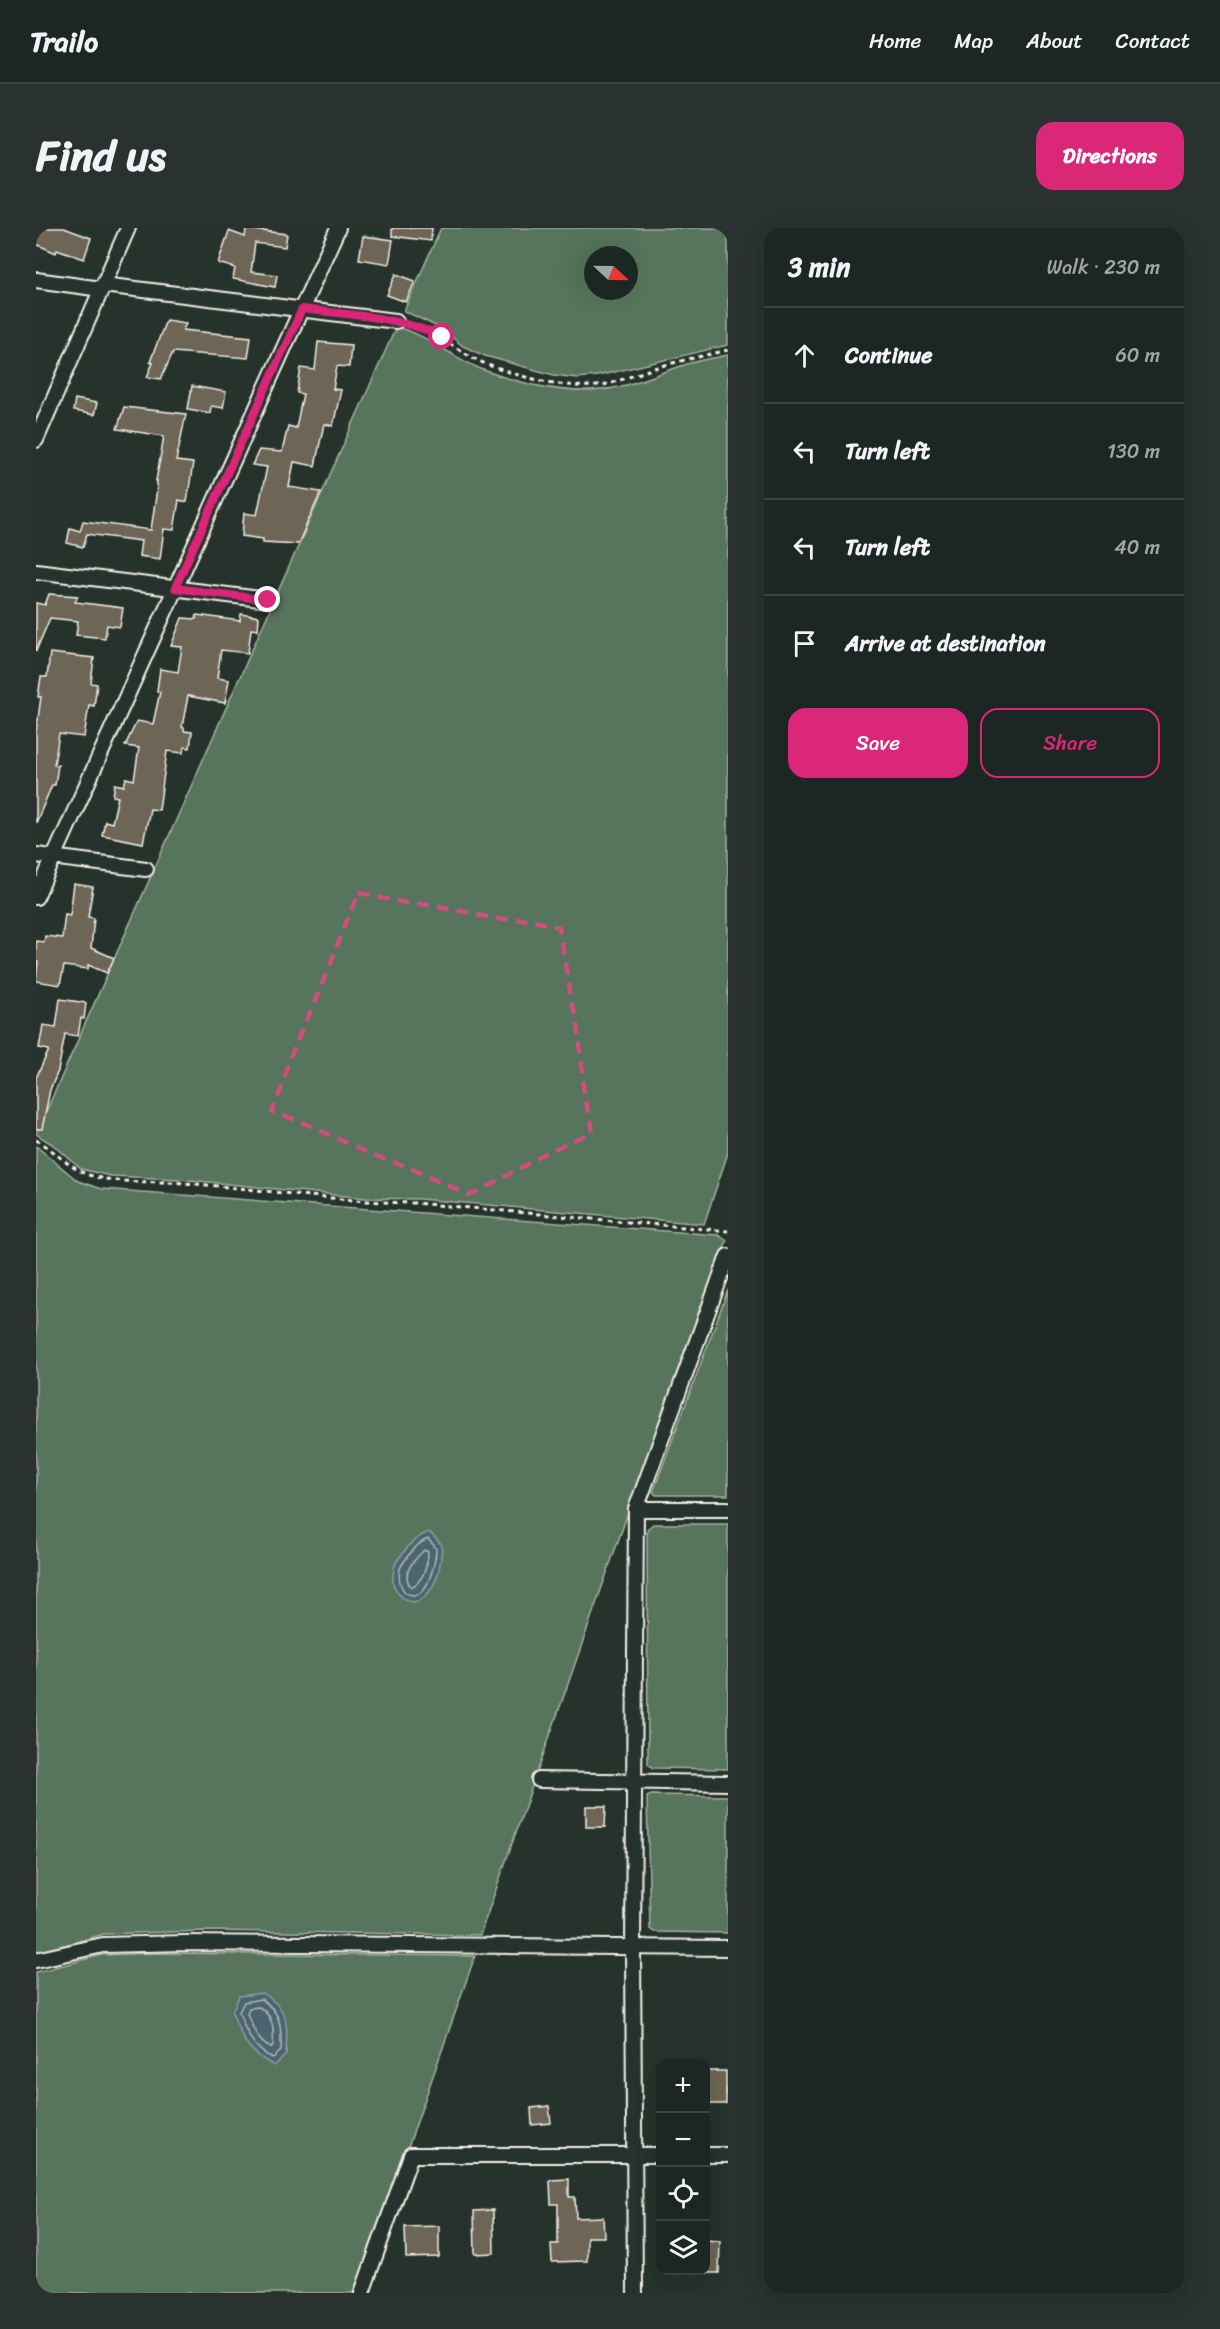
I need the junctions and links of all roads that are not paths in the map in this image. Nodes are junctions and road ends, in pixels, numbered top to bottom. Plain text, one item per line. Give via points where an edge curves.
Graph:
1 (128, 228) edge
2 (338, 228) edge
3 (36, 280) edge
4 (102, 287) junction
5 (302, 309) junction
6 (396, 321) road end
7 (36, 440) edge
8 (36, 571) edge
9 (175, 588) junction
10 (268, 600) dead end
11 (36, 855) edge
12 (54, 858) junction
13 (146, 869) dead end
14 (36, 897) edge
15 (728, 1256) edge
16 (636, 1509) junction
17 (728, 1509) edge
18 (539, 1780) dead end
19 (635, 1782) junction
20 (728, 1783) edge
21 (633, 1947) junction
22 (728, 1948) edge
23 (36, 1960) edge
24 (635, 2155) junction
25 (656, 2155) edge
26 (710, 2156) edge
27 (728, 2156) edge
28 (362, 2293) edge
29 (635, 2293) edge

1 - 4 street
2 - 5 street
3 - 4 street
4 - 5 street
4 - 7 street
5 - 6 street
5 - 9 street
8 - 9 street
9 - 10 street
9 - 12 street
11 - 12 street
12 - 13 street
12 - 14 street
15 - 16 street
16 - 17 street
16 - 19 street
18 - 19 street
19 - 20 street
19 - 21 street
21 - 22 street
21 - 23 street via 183,1942 103,1945
21 - 24 street
24 - 25 street
24 - 28 street via 411,2155
24 - 29 street
26 - 27 street

